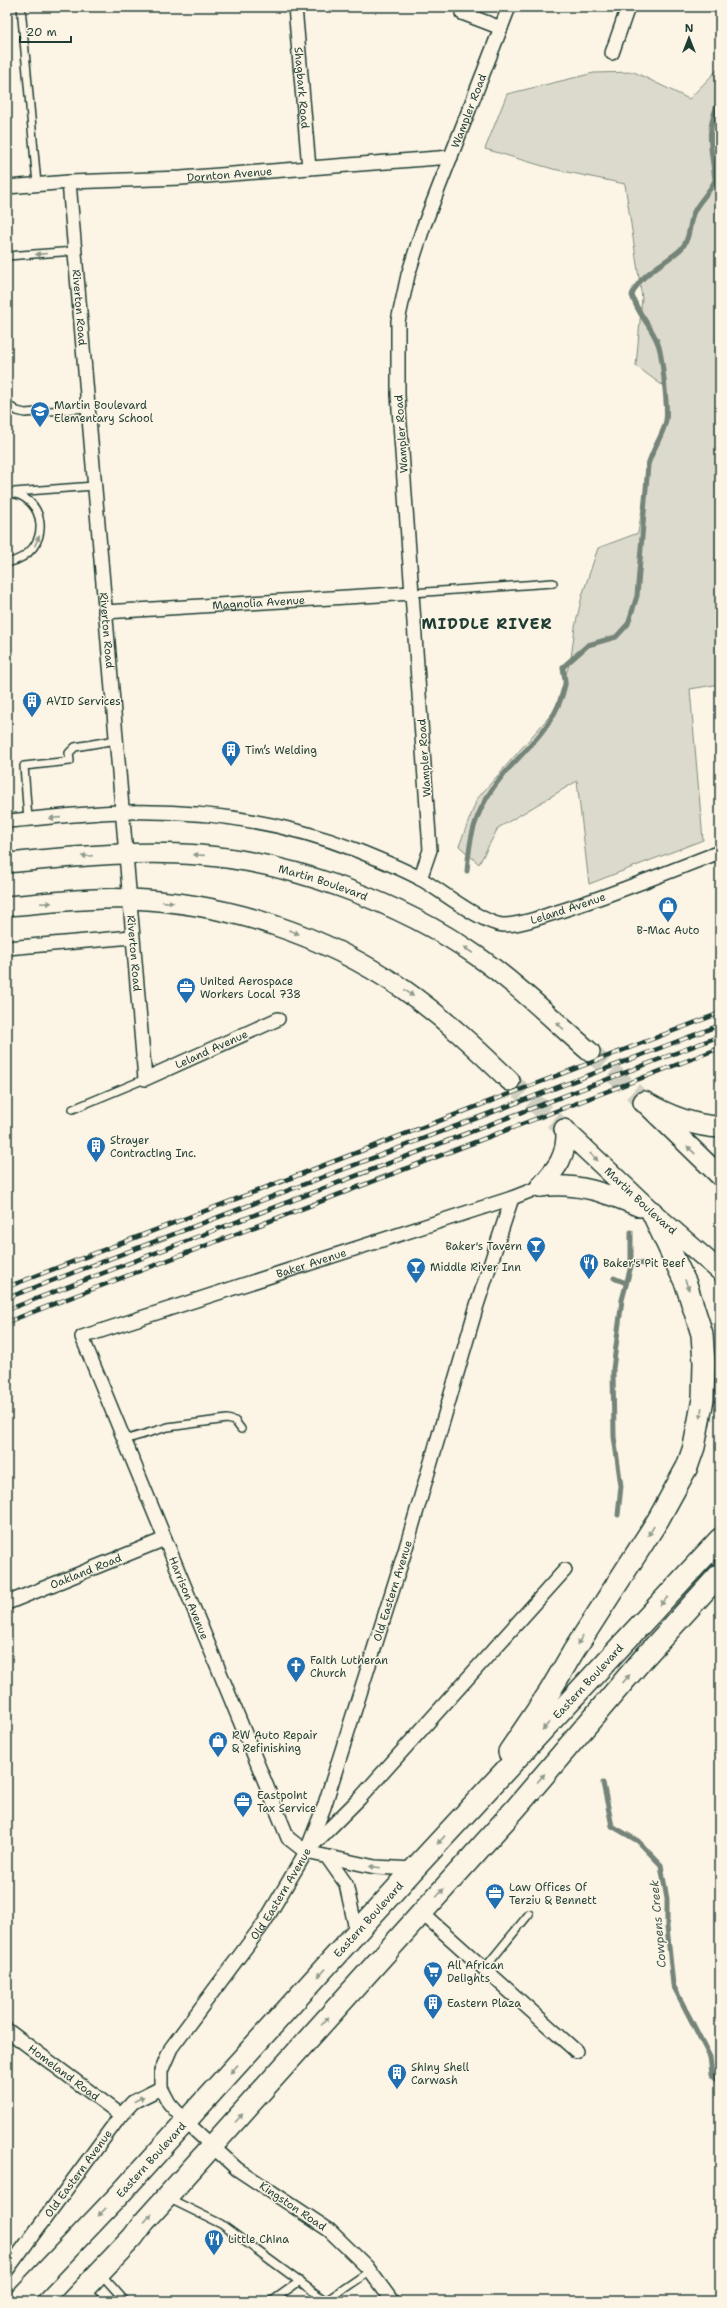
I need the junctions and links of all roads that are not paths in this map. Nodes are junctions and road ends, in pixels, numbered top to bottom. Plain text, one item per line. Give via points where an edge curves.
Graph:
1 (21, 7) edge
2 (295, 7) edge
3 (462, 7) edge
4 (509, 7) edge
5 (628, 7) edge
6 (501, 28) junction
7 (612, 53) dead end
8 (451, 157) junction
9 (309, 168) junction
10 (69, 182) junction
11 (37, 184) junction
12 (7, 187) edge
13 (74, 251) junction
14 (7, 256) edge
15 (7, 404) edge
16 (88, 408) junction
17 (94, 486) junction
18 (8, 493) edge
19 (7, 563) edge
20 (553, 583) dead end
21 (412, 593) junction
22 (105, 612) junction
23 (116, 740) junction
24 (122, 812) junction
25 (28, 819) junction
26 (7, 821) edge
27 (720, 852) edge
28 (126, 854) junction
29 (7, 863) edge
30 (420, 879) junction
31 (129, 899) junction
32 (7, 906) edge
33 (132, 937) junction
34 (7, 948) edge
35 (278, 1019) dead end
36 (590, 1052) tunnel mouth
37 (145, 1079) junction
38 (510, 1081) tunnel mouth
39 (642, 1100) joint
40 (73, 1109) dead end
41 (720, 1127) edge
42 (720, 1176) edge
43 (540, 1187) junction
44 (512, 1198) junction
45 (652, 1212) junction
46 (720, 1271) edge
47 (82, 1337) joint
48 (241, 1429) dead end
49 (124, 1440) junction
50 (165, 1539) junction
51 (720, 1539) edge
52 (565, 1570) dead end
53 (720, 1574) edge
54 (7, 1603) edge
55 (468, 1811) junction
56 (306, 1852) junction
57 (328, 1857) junction
58 (414, 1869) junction
59 (422, 1913) junction
60 (529, 1914) dead end
61 (357, 1934) junction
62 (484, 1969) junction
63 (7, 2030) edge
64 (576, 2051) dead end
65 (161, 2088) junction
66 (121, 2116) junction
67 (185, 2122) junction
68 (213, 2147) junction
69 (167, 2197) junction
70 (7, 2270) edge
71 (99, 2271) junction
72 (370, 2271) junction
73 (300, 2281) junction
74 (84, 2297) edge
75 (18, 2301) edge
76 (125, 2301) edge
77 (272, 2301) edge
78 (326, 2301) edge
79 (392, 2301) edge

1 - 11 lane
2 - 9 street, Shagbark Road
3 - 6 street via 462,13
4 - 6 street, Wampler Road
5 - 7 street
6 - 8 street, Wampler Road
8 - 9 street, Dornton Avenue
8 - 21 street, Wampler Road via 414,256 398,320 398,395
9 - 10 street, Dornton Avenue via 181,178
10 - 11 street, Dornton Avenue
10 - 13 street, Riverton Road
11 - 12 street, Dornton Avenue
13 -> 14 lane
13 - 16 street, Riverton Road
15 - 16 lane via 17,412 25,413
16 - 17 street, Riverton Road
17 - 18 lane
17 - 22 street, Riverton Road
19 -> 18 lane via 28,554 36,545 40,534 37,512 30,503 21,496
20 - 21 lane
21 - 22 street, Magnolia Avenue
21 - 30 street, Wampler Road via 430,850
22 - 23 street, Riverton Road
23 - 24 street, Riverton Road
23 - 25 lane via 75,747 70,753 70,760 24,766
24 -> 25 street
24 - 28 street, Riverton Road
24 - 30 street, Leland Avenue via 199,814 287,829 356,850
25 - 26 street
27 - 30 street, Leland Avenue via 581,905 501,925 485,919
28 -> 29 main road, Martin Boulevard
28 - 31 street, Riverton Road
36 -> 28 main road, Martin Boulevard via 478,957 454,940 366,896 286,871 237,860 199,855
32 -> 31 main road
31 - 33 street, Riverton Road
31 -> 38 main road via 175,902 222,911 283,928 323,944 368,966 403,989 466,1038
33 - 34 street
33 - 37 street, Riverton Road
35 - 37 street, Leland Avenue
37 - 40 lane
39 - 41 main road via 686,1122
42 -> 39 main road
43 - 44 street, Baker Avenue
43 - 45 main road via 560,1184 576,1186 611,1195
43 -> 45 main road, Martin Boulevard via 566,1152 565,1129
44 - 47 street, Baker Avenue
44 - 56 street, Old Eastern Avenue via 477,1305 405,1551 339,1763
45 - 46 main road, Martin Boulevard
45 -> 55 main road via 686,1284 702,1334 702,1400 694,1447 687,1467 658,1520 572,1652 549,1693
47 - 49 street, Harrison Avenue
48 - 49 lane via 235,1420 227,1418 168,1427
49 - 50 street, Harrison Avenue
50 - 54 street, Oakland Road
50 - 56 street, Harrison Avenue via 288,1838
51 -> 55 main road, Eastern Boulevard
52 - 56 street via 360,1798
59 -> 53 main road
55 -> 58 main road, Eastern Boulevard
56 - 57 street
56 - 65 street, Old Eastern Avenue via 264,1923 171,2048 161,2071
58 -> 57 street via 375,1867
57 - 61 street via 346,1884
58 - 61 main road, Eastern Boulevard
59 - 62 street
68 -> 59 main road
60 - 62 lane
61 -> 67 main road, Eastern Boulevard
62 - 64 street
63 - 66 street, Homeland Road
66 -> 65 street, Old Eastern Avenue via 133,2102
65 - 67 street via 169,2103
66 - 70 street, Old Eastern Avenue
67 - 68 street, Kingston Road
67 -> 75 main road, Eastern Boulevard
68 - 69 main road
68 - 72 street, Kingston Road via 237,2169 329,2230
71 -> 69 main road via 133,2237
69 - 73 lane via 221,2224
71 - 74 main road
71 - 76 lane
72 - 78 lane
72 - 79 street, Kingston Road
73 - 77 lane
73 - 78 lane

